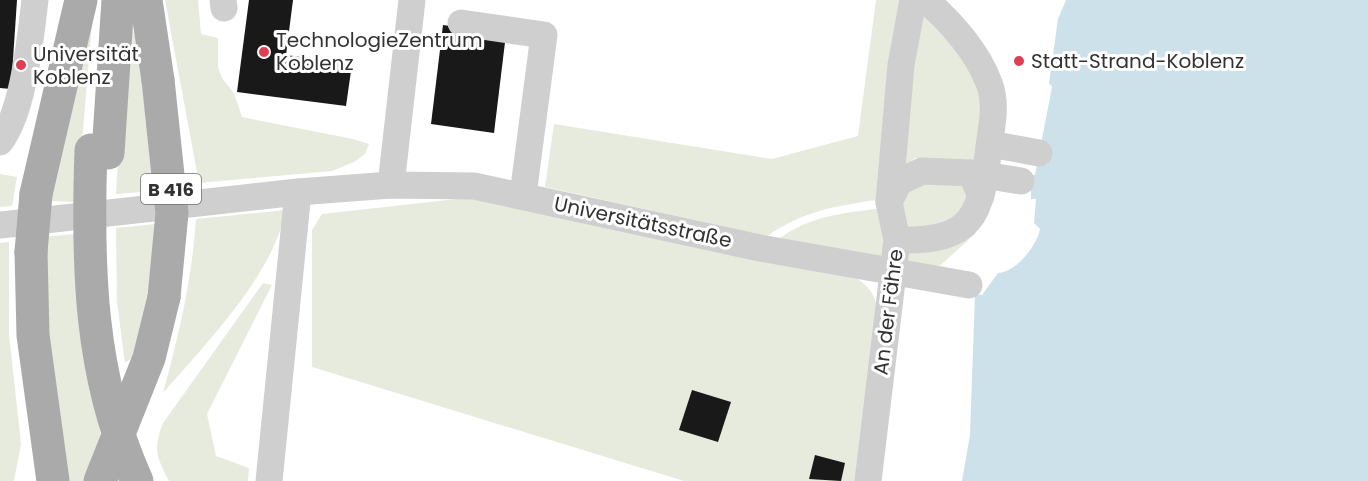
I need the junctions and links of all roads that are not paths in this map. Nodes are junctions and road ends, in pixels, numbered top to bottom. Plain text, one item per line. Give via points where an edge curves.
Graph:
1 (34, 0) edge
2 (81, 0) edge
3 (102, 0) edge
4 (118, 0) edge
5 (146, 0) edge
6 (412, 0) edge
7 (913, 0) edge
8 (925, 0) edge
9 (461, 23) dead end
10 (0, 142) edge
11 (990, 144) junction
12 (100, 151) junction
13 (1039, 153) dead end
14 (979, 181) junction
15 (1021, 181) dead end
16 (391, 185) junction
17 (298, 192) junction
18 (523, 195) junction
19 (889, 202) junction
20 (0, 225) edge
21 (897, 240) junction
22 (893, 270) junction
23 (969, 285) dead end
24 (50, 441) junction
25 (36, 481) edge
26 (53, 481) edge
27 (100, 481) edge
28 (137, 481) edge
29 (157, 481) edge
30 (269, 481) edge
31 (868, 481) edge

1 - 10 street via 16,107
2 - 24 main road, bridge via 36,194 31,252 33,335
3 - 12 main road
4 - 12 main road
5 - 27 main road, B 416, bridge via 172,213 164,297 149,358
6 - 16 street
7 - 19 street, An der Fähre via 901,65
8 - 11 street via 983,69 994,110
9 - 18 street via 544,35
11 - 13 street
11 - 14 street
12 - 28 main road, bridge via 88,232 93,322 112,416
12 - 29 main road via 113,340 135,428
14 - 15 street
14 - 19 street via 922,171 899,182
14 - 21 street via 969,221 956,232 922,240
16 - 17 street, Universitätsstraße
16 - 18 street, Universitätsstraße via 474,186
17 - 20 street, Universitätsstraße
17 - 30 street
18 - 22 street, Universitätsstraße via 760,248
19 - 21 street, An der Fähre
21 - 22 street, An der Fähre
22 - 23 street, Universitätsstraße
22 - 31 street, An der Fähre
24 - 25 street
24 - 26 main road

